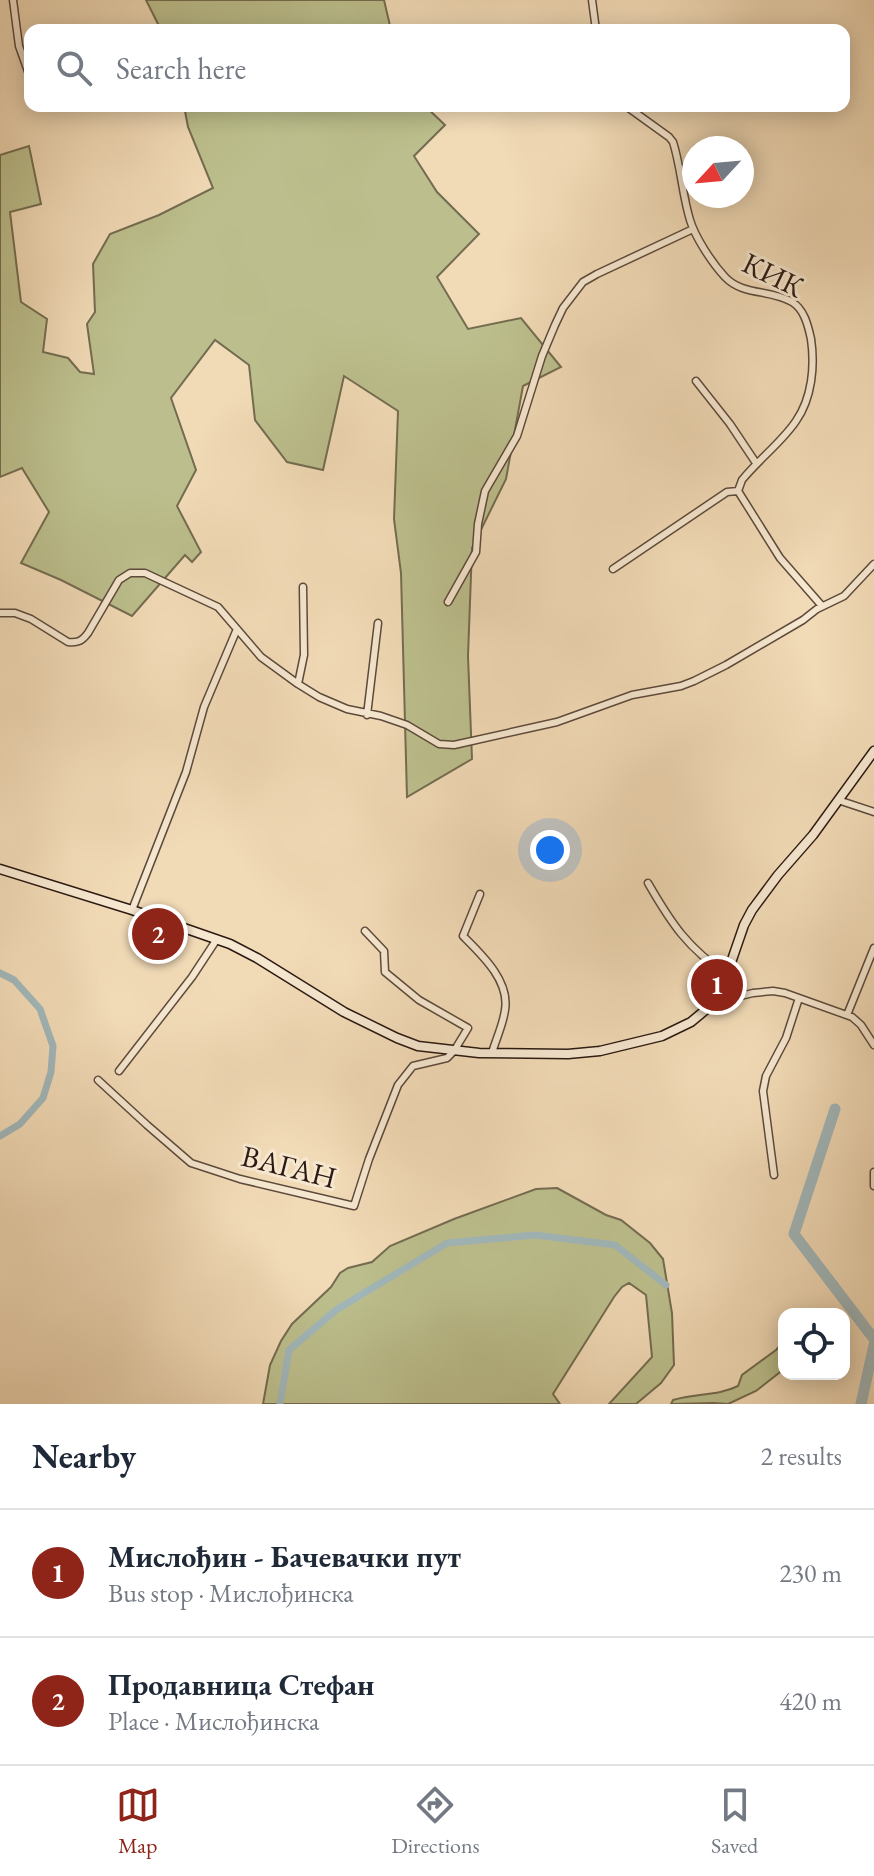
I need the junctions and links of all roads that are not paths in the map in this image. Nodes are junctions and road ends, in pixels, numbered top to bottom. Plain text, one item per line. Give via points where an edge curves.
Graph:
1 (13, 0) edge
2 (592, 0) edge
3 (595, 24) edge
4 (24, 60) edge
5 (634, 112) edge
6 (693, 229) junction
7 (696, 381) dead end
8 (756, 463) junction
9 (738, 491) junction
10 (874, 564) edge
11 (613, 569) dead end
12 (303, 587) dead end
13 (448, 602) dead end
14 (822, 606) junction
15 (0, 613) edge
16 (378, 623) dead end
17 (237, 629) junction
18 (298, 684) junction
19 (367, 715) junction
20 (874, 751) edge
21 (838, 800) junction
22 (874, 812) edge
23 (0, 869) edge
24 (648, 883) dead end
25 (480, 894) dead end
26 (132, 910) junction
27 (365, 931) dead end
28 (217, 939) junction
29 (874, 948) edge
30 (728, 975) junction
31 (799, 998) junction
32 (714, 1000) junction
33 (847, 1015) junction
34 (874, 1045) edge
35 (454, 1051) junction
36 (492, 1053) junction
37 (119, 1071) dead end
38 (98, 1080) dead end
39 (874, 1172) edge
40 (774, 1175) dead end
41 (874, 1186) edge

1 - 4 street
2 - 3 street
5 - 6 street, КИК via 673,142
6 - 8 street, КИК via 729,281 794,303 806,319 812,362 807,398 795,422
6 - 13 street via 583,282 563,308 517,436 485,491 476,552
7 - 8 street
8 - 9 street, КИК
9 - 11 street via 727,492
9 - 14 street via 780,558
10 - 14 street via 844,596
12 - 18 street via 304,655
14 - 19 street via 694,681 517,732 447,745 407,725
15 - 17 street via 24,616 77,643 119,580 136,572 212,603
16 - 19 street
17 - 18 street via 261,657
17 - 26 street
18 - 19 street
20 - 21 main road
21 - 22 street
21 - 30 main road via 752,910
23 - 26 main road
24 - 30 street via 688,943
25 - 36 street via 463,936 506,992
26 - 28 main road
27 - 35 street via 384,951 385,972 419,1000 468,1028
28 - 35 main road via 361,1021 411,1044
28 - 37 street
29 - 33 street
30 - 32 main road
31 - 32 street via 765,992
31 - 33 street
31 - 40 street via 763,1091
32 - 36 main road via 691,1022 647,1041 591,1052
33 - 34 street
35 - 36 main road
35 - 38 street, ВАГАН via 447,1058 413,1066 398,1085 354,1206 191,1163
39 - 41 street

